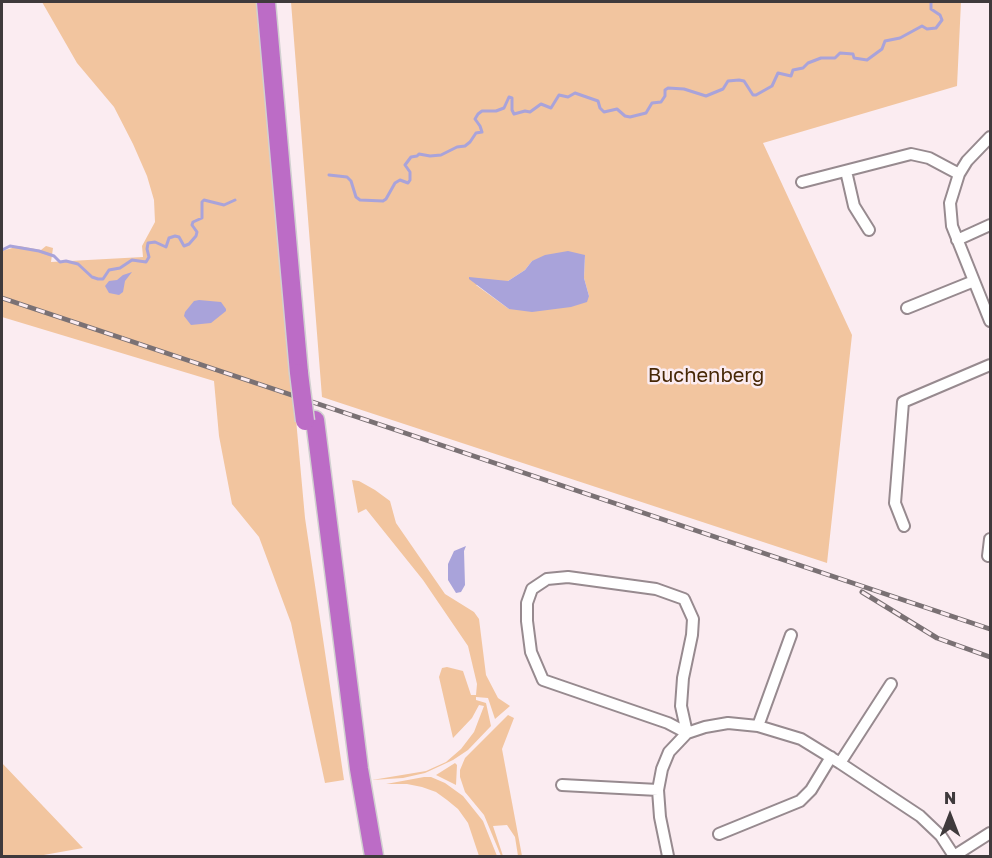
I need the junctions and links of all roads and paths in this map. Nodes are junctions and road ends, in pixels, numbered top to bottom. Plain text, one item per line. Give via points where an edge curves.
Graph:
1 (266, 2) edge
2 (276, 2) edge
3 (990, 137) edge
4 (846, 171) junction
5 (959, 174) junction
6 (802, 182) dead end
7 (990, 225) edge
8 (868, 230) dead end
9 (957, 240) junction
10 (974, 281) junction
11 (907, 308) dead end
12 (990, 321) edge
13 (990, 365) edge
14 (305, 373) junction
15 (904, 526) dead end
16 (990, 539) edge
17 (988, 556) dead end
18 (791, 635) dead end
19 (891, 684) dead end
20 (758, 726) junction
21 (687, 733) junction
22 (836, 760) junction
23 (562, 785) dead end
24 (658, 790) junction
25 (362, 813) junction
26 (990, 833) edge
27 (719, 834) dead end
28 (365, 856) edge
29 (374, 856) edge
30 (665, 856) edge
31 (954, 856) edge

1 - 14 highway
2 - 14 highway
3 - 5 street
4 - 5 street via 911,154
4 - 6 street
4 - 8 street via 854,206
5 - 9 street via 950,203
7 - 9 street
9 - 10 street
10 - 11 street
10 - 12 street
13 - 15 street via 903,402 895,503
14 - 25 highway, bridge
16 - 17 street
18 - 20 street
19 - 22 street
20 - 21 street via 728,723
20 - 22 street via 801,739
21 - 21 street via 543,680 531,652 527,621 532,589 547,579 568,577 656,589 684,599 693,619 681,706
21 - 24 street via 669,752
22 - 27 street via 800,801
22 - 31 street via 920,816 941,836
23 - 24 street
24 - 30 street
25 - 28 highway
25 - 29 highway
26 - 31 street

